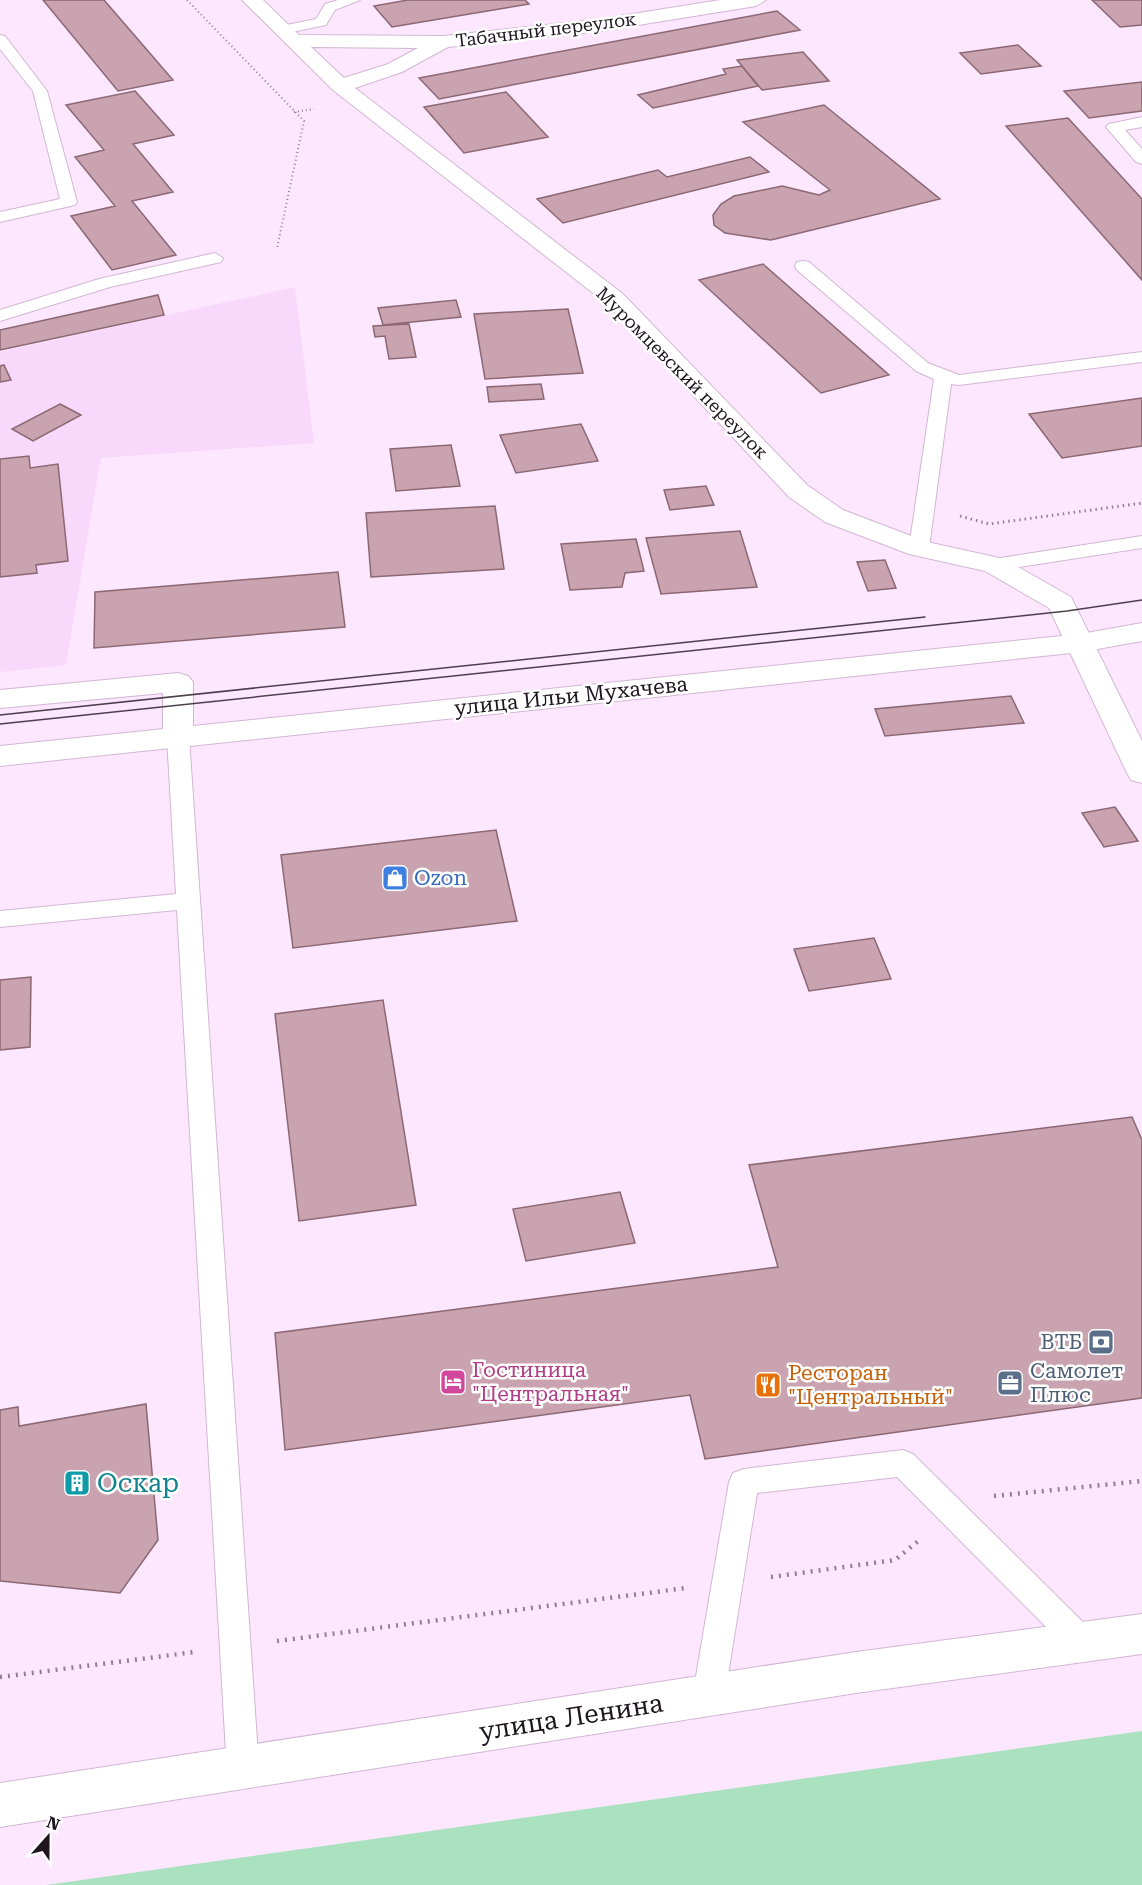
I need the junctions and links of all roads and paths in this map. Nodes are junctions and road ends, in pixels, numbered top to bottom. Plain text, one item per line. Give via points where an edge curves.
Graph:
1 (187, 0) edge
2 (252, 0) edge
3 (353, 0) edge
4 (756, 0) edge
5 (288, 35) junction
6 (0, 39) edge
7 (443, 42) junction
8 (340, 86) junction
9 (1142, 122) edge
10 (1142, 159) edge
11 (0, 217) edge
12 (277, 248) dead end
13 (215, 258) dead end
14 (803, 266) dead end
15 (0, 316) edge
16 (1142, 357) edge
17 (943, 377) junction
18 (1142, 542) edge
19 (919, 548) junction
20 (994, 565) junction
21 (1142, 632) edge
22 (1081, 643) junction
23 (0, 699) edge
24 (178, 737) junction
25 (0, 756) edge
26 (1142, 773) edge
27 (189, 901) junction
28 (0, 919) edge
29 (1142, 1481) edge
30 (953, 1514) junction
31 (728, 1582) junction
32 (1142, 1634) edge
33 (1081, 1641) junction
34 (235, 1647) junction
35 (0, 1677) edge
36 (709, 1694) junction
37 (243, 1770) junction
38 (0, 1804) edge

1 - 12 path via 304,122
2 - 5 street, Муромцевский переулок
3 - 5 lane via 330,8 321,22
4 - 7 street, Табачный переулок via 601,25
5 - 7 street, Табачный переулок
5 - 8 street, Муромцевский переулок
6 - 11 lane via 40,91 69,202
7 - 8 street, Табачный переулок via 395,69
8 - 19 street, Муромцевский переулок via 615,299 798,491 834,516
9 - 10 lane via 1114,127
13 - 15 lane via 105,283
14 - 17 lane via 922,367
16 - 17 lane via 959,380
17 - 19 lane
18 - 20 lane
19 - 20 street, Муромцевский переулок
20 - 22 street, Муромцевский переулок via 1061,603
21 - 22 street, улица Ильи Мухачева
22 - 24 street, улица Ильи Мухачева
22 - 26 street, Муромцевский переулок
23 - 24 street via 178,682
24 - 25 street, улица Ильи Мухачева
24 - 27 lane
27 - 28 lane
27 - 34 lane
29 - 30 path via 971,1498
30 - 31 path via 895,1560
30 - 31 lane via 903,1463 744,1482
30 - 33 lane
31 - 34 path
31 - 36 lane
32 - 33 street, улица Ленина
33 - 36 street, улица Ленина
34 - 35 path
34 - 37 lane
36 - 37 street, улица Ленина
37 - 38 street, улица Ленина

